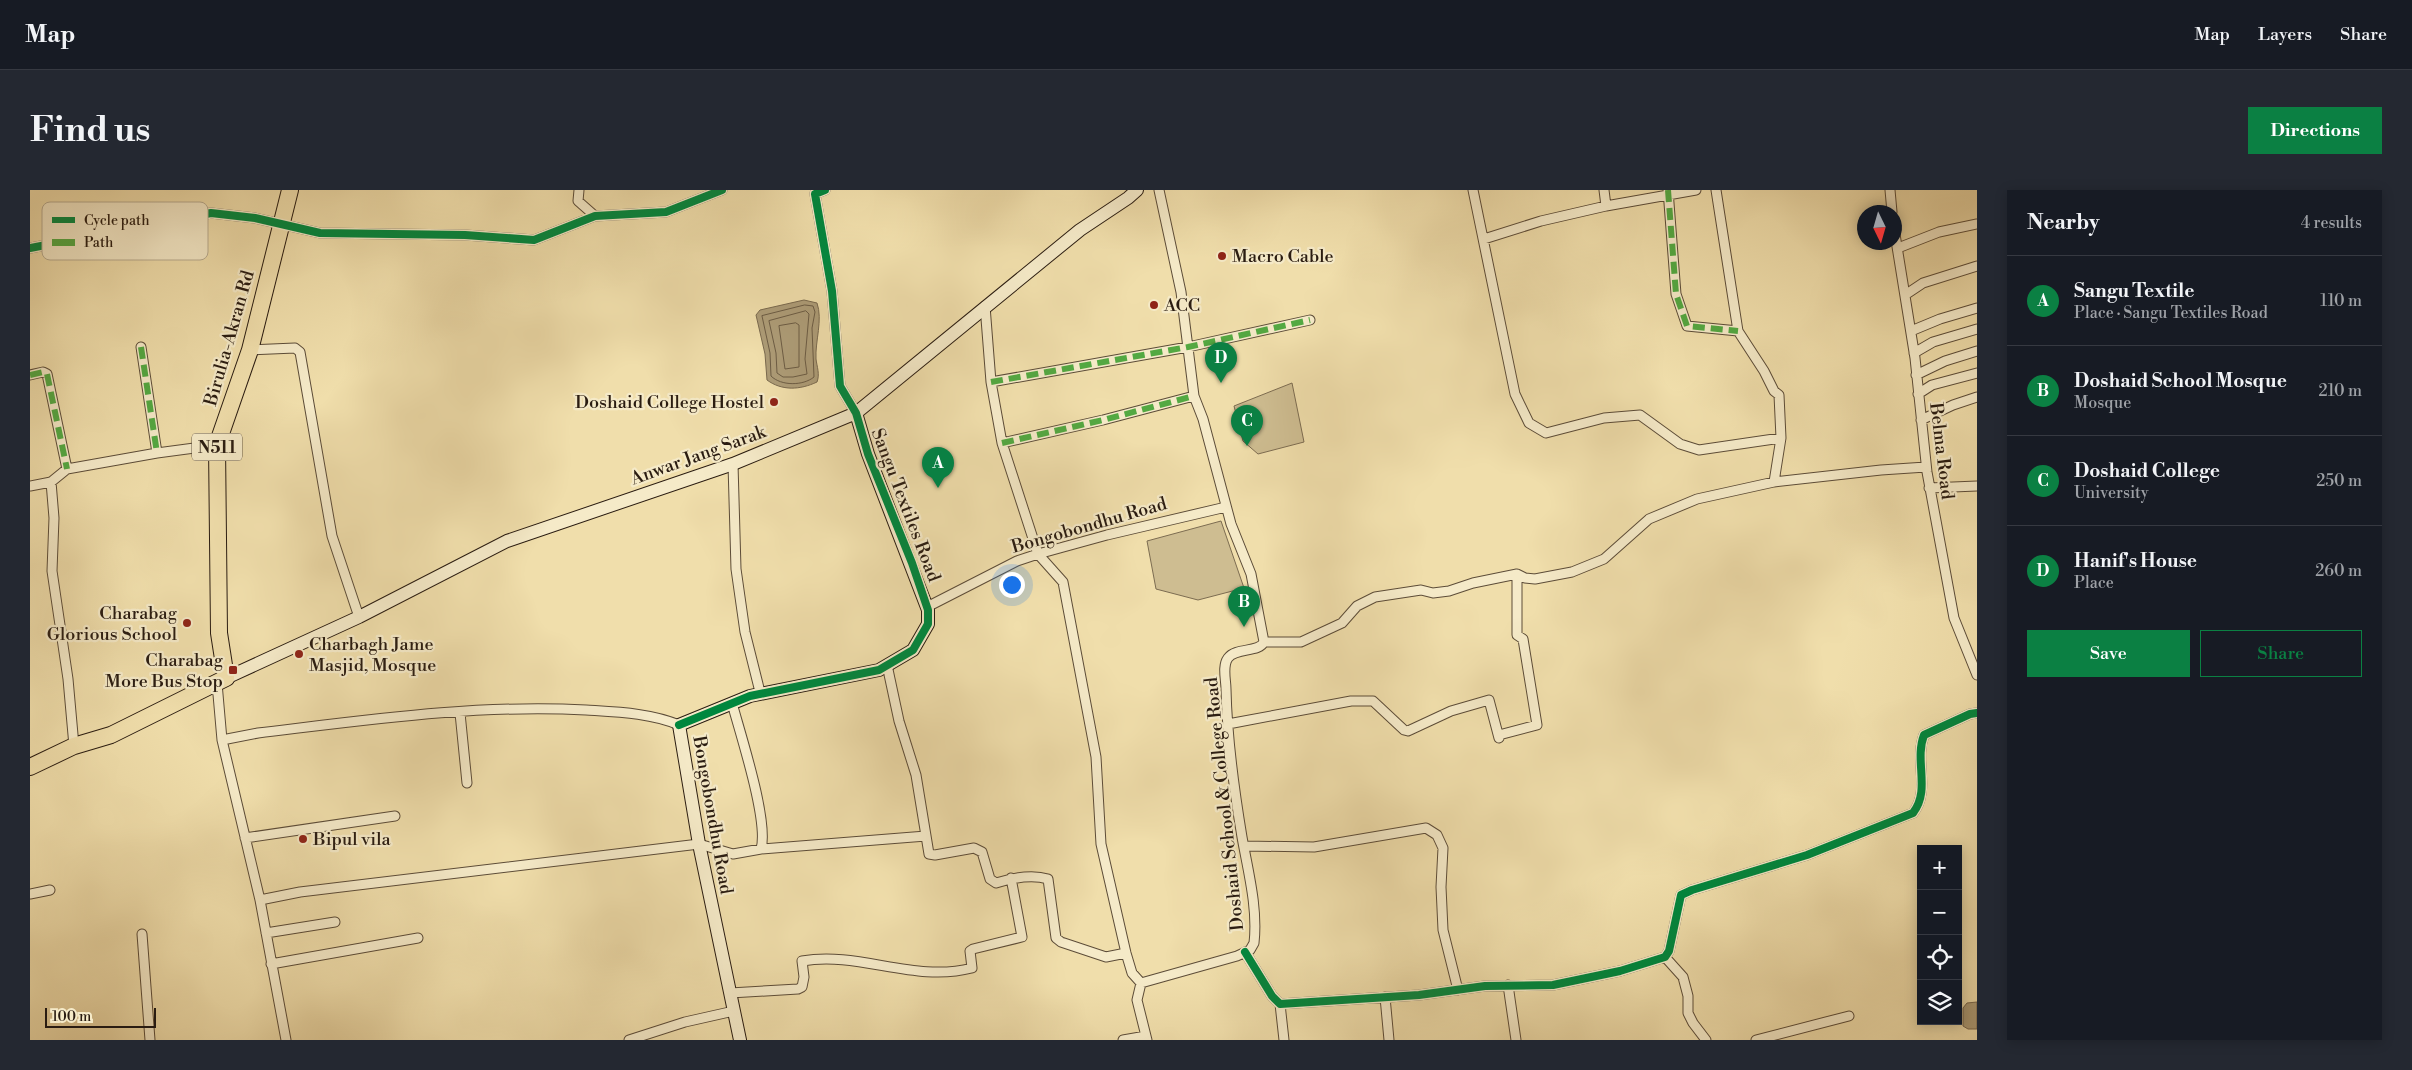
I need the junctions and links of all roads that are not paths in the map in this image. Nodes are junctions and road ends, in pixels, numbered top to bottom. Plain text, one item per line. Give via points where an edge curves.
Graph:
1 (290, 190) edge
2 (579, 190) edge
3 (722, 190) edge
4 (826, 190) edge
5 (1137, 190) edge
6 (1159, 190) edge
7 (1473, 190) edge
8 (1604, 190) edge
9 (1696, 190) edge
10 (1716, 190) edge
11 (1890, 190) edge
12 (1668, 193) edge
13 (1891, 205) edge
14 (1606, 206) junction
15 (208, 214) edge
16 (595, 216) junction
17 (1977, 224) edge
18 (281, 225) junction
19 (1484, 239) junction
20 (1902, 246) edge
21 (1898, 250) edge
22 (1977, 266) edge
23 (1905, 295) junction
24 (985, 306) junction
25 (1977, 308) edge
26 (1310, 320) dead end
27 (1977, 329) edge
28 (1738, 331) junction
29 (1910, 331) junction
30 (141, 347) dead end
31 (1188, 347) junction
32 (250, 350) junction
33 (1977, 351) edge
34 (1914, 353) junction
35 (1977, 373) edge
36 (30, 374) edge
37 (1916, 374) junction
38 (991, 382) junction
39 (1918, 394) junction
40 (1194, 396) junction
41 (1977, 397) edge
42 (856, 414) junction
43 (1921, 420) junction
44 (1782, 438) junction
45 (1002, 443) junction
46 (218, 445) junction
47 (157, 453) junction
48 (733, 464) junction
49 (1926, 467) junction
50 (67, 469) junction
51 (51, 482) junction
52 (1774, 482) junction
53 (30, 486) edge
54 (1977, 486) edge
55 (1930, 488) junction
56 (1226, 507) junction
57 (1038, 554) junction
58 (1517, 574) junction
59 (927, 607) junction
60 (359, 616) junction
61 (1264, 642) junction
62 (887, 665) junction
63 (1977, 675) edge
64 (222, 681) junction
65 (759, 688) dead end
66 (732, 702) junction
67 (460, 713) junction
68 (1977, 713) edge
69 (1228, 724) junction
70 (679, 725) junction
71 (222, 740) junction
72 (74, 746) junction
73 (30, 767) edge
74 (467, 782) dead end
75 (396, 816) dead end
76 (926, 836) junction
77 (245, 838) junction
78 (699, 844) junction
79 (1244, 846) junction
80 (761, 848) junction
81 (1011, 878) junction
82 (50, 890) dead end
83 (30, 894) edge
84 (260, 900) junction
85 (335, 922) dead end
86 (266, 933) junction
87 (142, 934) dead end
88 (418, 938) dead end
89 (1126, 952) junction
90 (1245, 952) junction
91 (1665, 957) junction
92 (271, 964) junction
93 (1141, 983) junction
94 (1508, 985) junction
95 (1458, 990) junction
96 (730, 993) junction
97 (1385, 997) junction
98 (1280, 1004) junction
99 (734, 1011) junction
100 (1849, 1016) dead end
101 (1146, 1038) edge
102 (150, 1040) edge
103 (286, 1040) edge
104 (629, 1040) edge
105 (740, 1040) edge
106 (1123, 1040) edge
107 (1284, 1040) edge
108 (1389, 1040) edge
109 (1516, 1040) edge
110 (1706, 1040) edge
111 (1756, 1040) edge

1 - 18 highway, Birulia-Akran Rd / N511
2 - 16 street via 578,201
3 - 16 street via 666,212
4 - 42 street via 814,194 832,291 840,386
5 - 24 main road, Anwar Jang Sarak via 1080,230
6 - 31 street via 1181,292
7 - 19 street
8 - 14 street
9 - 12 street
10 - 28 street
11 - 13 street
12 - 14 street
12 - 28 street via 1676,294 1687,326
14 - 19 street
15 - 18 street via 255,218
16 - 18 street via 534,240 466,235 320,233
17 - 20 street via 1939,232
18 - 32 highway, Birulia-Akran Rd / N511
19 - 44 street via 1515,394 1529,423 1546,433 1604,418 1640,415 1680,444 1699,450
21 - 23 street, Belma Road
22 - 23 street via 1923,283
23 - 29 street, Belma Road
24 - 38 street
24 - 42 main road, Anwar Jang Sarak
25 - 29 street via 1940,318
26 - 31 street
27 - 34 street via 1933,342
28 - 44 street via 1774,392 1779,395
29 - 34 street, Belma Road
30 - 47 street
31 - 38 street
31 - 40 street
32 - 46 highway, Birulia-Akran Rd / N511
32 - 60 street via 295,348 300,352 332,536
33 - 37 street
34 - 37 street, Belma Road
35 - 39 street via 1932,385
36 - 50 street via 47,374
37 - 39 street, Belma Road
38 - 45 street
39 - 43 street, Belma Road
40 - 45 street
40 - 56 street
41 - 43 street
42 - 48 main road, Anwar Jang Sarak
42 - 59 main road, Sangu Textiles Road via 868,454
43 - 49 street, Belma Road
44 - 52 street
45 - 57 street
46 - 47 street
46 - 64 highway, Birulia-Akran Rd / N511
47 - 50 street
48 - 60 main road, Anwar Jang Sarak via 507,540
48 - 65 street via 736,569 745,632
49 - 52 street
49 - 55 street, Belma Road
50 - 51 street
51 - 53 street
51 - 72 street via 54,518 52,571
52 - 58 street via 1697,499 1649,519 1604,559 1572,572 1550,578 1525,578
54 - 55 street
55 - 63 street, Belma Road via 1954,618
56 - 57 street, Bongobondhu Road
56 - 61 street via 1251,574
57 - 59 street, Bongobondhu Road via 1017,561
57 - 89 street via 1063,582 1096,757 1101,844
58 - 61 street via 1449,591 1433,593 1421,590 1375,597 1357,606 1342,623 1301,642
58 - 69 street via 1517,635 1523,639 1537,725 1499,736 1489,700 1404,730 1368,699
59 - 62 main road, Bongobondhu Road via 928,624 914,650
60 - 64 main road, Anwar Jang Sarak
61 - 69 street, Doshaid School & College Road via 1228,658 1225,666
62 - 66 main road, Bongobondhu Road via 879,670
62 - 76 street via 899,721 916,775
64 - 71 street
64 - 72 highway via 111,734
66 - 70 main road, Bongobondhu Road
66 - 80 street via 753,781 762,828
67 - 70 street via 550,708 664,719
67 - 71 street via 258,733
67 - 74 street
68 - 91 street via 1924,735 1920,744 1923,793 1913,813 1816,852 1681,895
69 - 79 street, Doshaid School & College Road
70 - 78 main road, Bongobondhu Road
71 - 77 street
72 - 73 highway
75 - 77 street
76 - 80 street
76 - 81 street via 929,854 974,848 982,852 990,879 996,883
77 - 84 street
78 - 80 street via 734,854
78 - 84 street via 300,892
78 - 96 main road, Bongobondhu Road
79 - 90 street, Doshaid School & College Road via 1255,935 1250,950
79 - 95 street via 1314,847 1426,828 1436,835 1443,848 1443,930
81 - 89 street via 1048,879 1056,938 1060,942 1106,957
81 - 96 street via 1022,937 973,949 970,951 972,968 923,973 842,958 810,959 802,961 804,977 802,987 798,989
82 - 83 street
84 - 86 street
85 - 86 street
86 - 92 street
87 - 102 street
88 - 92 street
89 - 93 street via 1132,973
90 - 93 street, Doshaid School & College Road
90 - 98 street
91 - 94 street via 1553,985
91 - 110 street via 1684,977 1688,1013
92 - 103 street
93 - 101 street via 1137,1000
94 - 95 street
94 - 109 street
95 - 97 street
96 - 99 main road, Bongobondhu Road
97 - 98 street
97 - 108 street
98 - 107 street
99 - 104 street via 692,1020
99 - 105 main road, Bongobondhu Road
100 - 111 street
101 - 106 street

